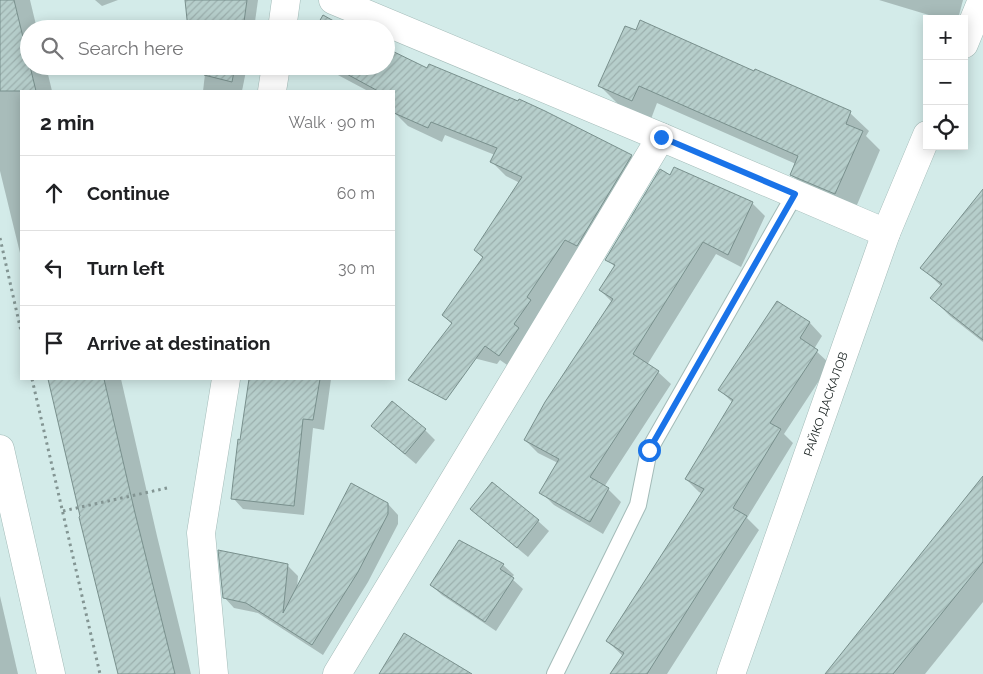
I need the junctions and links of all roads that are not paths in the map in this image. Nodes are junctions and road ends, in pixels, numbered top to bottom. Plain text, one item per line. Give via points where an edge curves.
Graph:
1 (286, 0) edge
2 (333, 0) edge
3 (982, 0) edge
4 (283, 20) edge
5 (381, 20) edge
6 (395, 26) edge
7 (968, 34) edge
8 (275, 75) edge
9 (272, 90) edge
10 (661, 137) junction
11 (923, 145) edge
12 (795, 194) junction
13 (886, 234) junction
14 (226, 380) edge
15 (0, 449) edge
16 (51, 674) edge
17 (214, 674) edge
18 (337, 674) edge
19 (555, 674) edge
20 (731, 674) edge

1 - 4 street
2 - 5 street
3 - 7 street
6 - 10 street
8 - 9 street
10 - 12 street
10 - 18 street
11 - 13 street, РАЙКО ДАСКАЛОВ
12 - 13 street
12 - 19 lane via 649,450 638,505
13 - 20 street, РАЙКО ДАСКАЛОВ
14 - 17 street via 201,533
15 - 16 street

